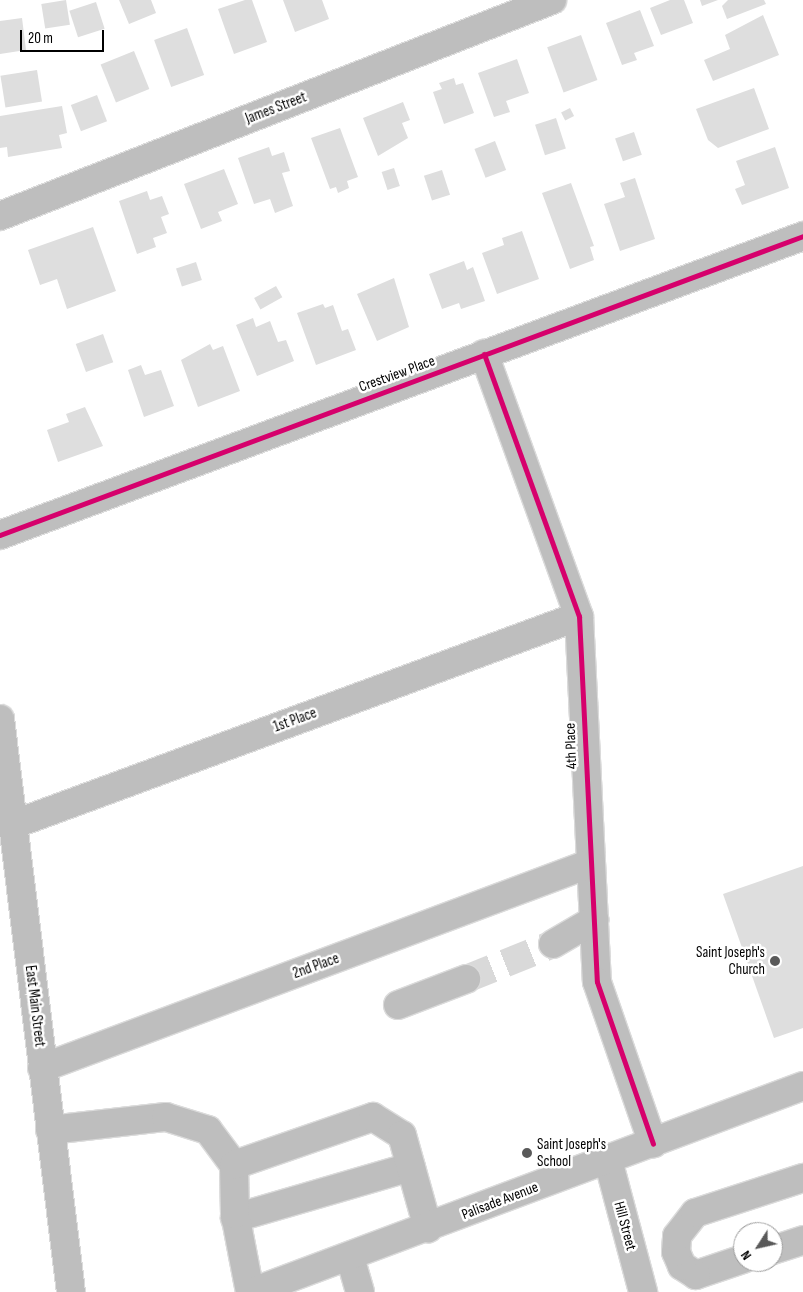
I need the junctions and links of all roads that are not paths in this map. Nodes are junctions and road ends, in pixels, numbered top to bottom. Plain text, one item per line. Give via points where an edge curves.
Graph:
1 (552, 0) edge
2 (0, 216) edge
3 (803, 236) edge
4 (484, 354) junction
5 (0, 535) edge
6 (579, 616) junction
7 (0, 719) edge
8 (12, 825) junction
9 (589, 864) junction
10 (594, 920) junction
11 (553, 944) tunnel mouth
12 (466, 979) tunnel mouth
13 (398, 1005) dead end
14 (42, 1068) junction
15 (803, 1086) edge
16 (50, 1130) junction
17 (653, 1144) junction
18 (608, 1160) junction
19 (234, 1165) junction
20 (411, 1167) junction
21 (803, 1178) edge
22 (235, 1218) junction
23 (428, 1228) junction
24 (803, 1240) edge
25 (783, 1247) edge
26 (676, 1252) junction
27 (350, 1257) junction
28 (733, 1262) edge
29 (635, 1263) junction
30 (71, 1292) edge
31 (251, 1292) edge
32 (360, 1292) edge
33 (643, 1292) edge

1 - 2 street, James Street
3 - 4 street, Crestview Place
4 - 5 street, Crestview Place
4 - 6 street, 4th Place
6 - 8 street, 1st Place
6 - 9 street, 4th Place
7 - 8 street, East Main Street
8 - 14 street, East Main Street
9 - 10 street, 4th Place
9 - 14 street, 2nd Place
10 - 11 street
10 - 17 street, 4th Place via 597,982
12 - 13 street
14 - 16 street, East Main Street
15 - 17 street, Palisade Avenue
16 - 19 street via 166,1117 208,1130
16 - 30 street, East Main Street
17 - 18 street, Palisade Avenue
18 - 23 street, Palisade Avenue
18 - 29 street, Hill Street
19 - 20 street via 373,1117 402,1135
19 - 22 street
20 - 22 street
20 - 23 street
21 - 26 street via 695,1213 677,1236
22 - 31 street
23 - 27 street, Palisade Avenue
24 - 25 street
26 - 28 street via 682,1266 696,1274
26 - 29 street
27 - 31 street, Palisade Avenue
27 - 32 street
29 - 33 street, Hill Street

